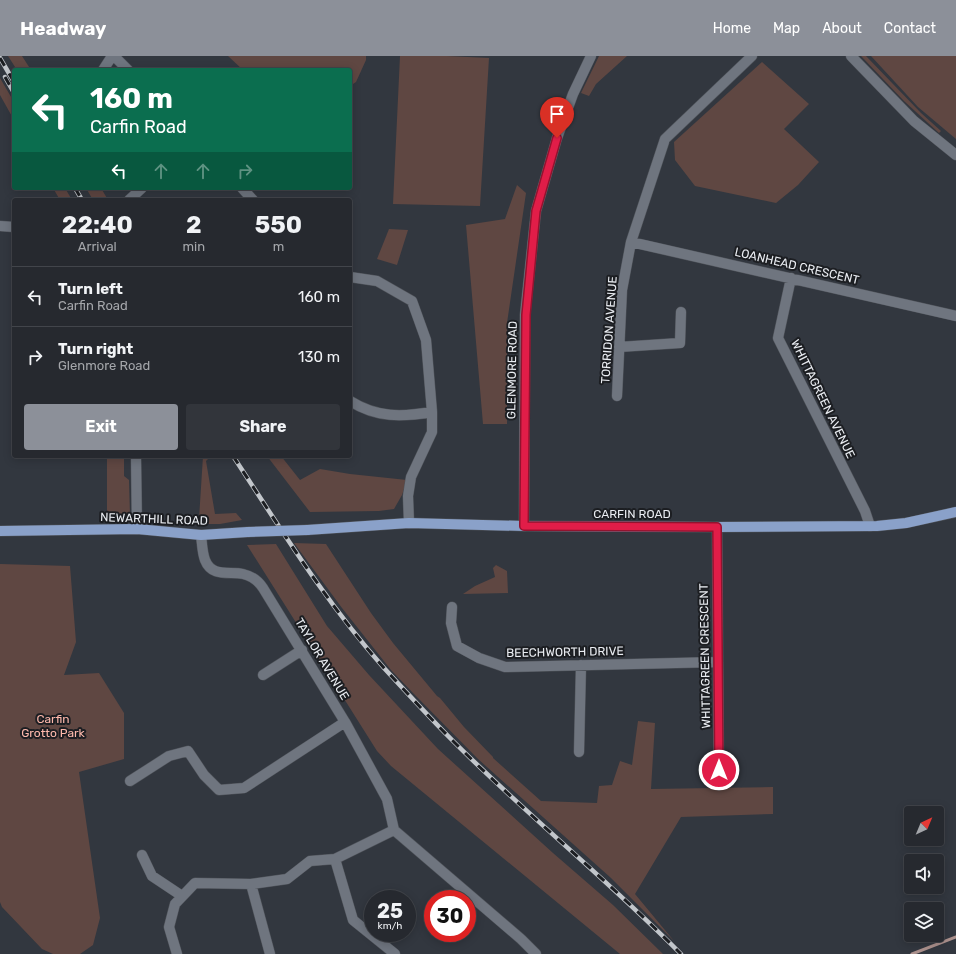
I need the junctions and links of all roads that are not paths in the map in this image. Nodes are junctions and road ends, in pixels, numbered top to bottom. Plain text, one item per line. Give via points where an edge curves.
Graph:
1 (113, 56) edge
2 (591, 56) edge
3 (752, 56) edge
4 (851, 56) edge
5 (104, 68) edge
6 (126, 68) edge
7 (956, 155) edge
8 (140, 190) edge
9 (244, 190) edge
10 (131, 198) edge
11 (251, 198) edge
12 (0, 226) edge
13 (12, 227) edge
14 (631, 242) junction
15 (352, 278) edge
16 (791, 278) junction
17 (681, 312) dead end
18 (956, 316) edge
19 (619, 347) junction
20 (617, 396) dead end
21 (352, 402) edge
22 (432, 412) junction
23 (136, 458) edge
24 (956, 512) edge
25 (409, 523) junction
26 (524, 526) junction
27 (870, 526) junction
28 (717, 527) junction
29 (137, 529) junction
30 (307, 530) joint
31 (0, 531) edge
32 (201, 535) junction
33 (452, 606) dead end
34 (302, 650) junction
35 (718, 662) junction
36 (580, 665) junction
37 (263, 674) dead end
38 (346, 722) junction
39 (579, 752) dead end
40 (130, 781) dead end
41 (719, 785) dead end
42 (394, 830) junction
43 (142, 855) dead end
44 (335, 859) junction
45 (251, 884) junction
46 (182, 896) junction
47 (177, 954) edge
48 (270, 954) edge
49 (395, 954) edge
50 (536, 954) edge

1 - 5 street
1 - 6 street
2 - 26 street, GLENMORE ROAD via 560,130 536,211 526,315
3 - 14 street, TORRIDON AVENUE via 665,139
4 - 7 street via 914,121
8 - 10 street
9 - 11 street
12 - 13 street
14 - 16 street, LOANHEAD CRESCENT
14 - 19 street, TORRIDON AVENUE via 622,290
15 - 22 street via 377,281 412,301 426,340
16 - 18 street, LOANHEAD CRESCENT
16 - 27 street, WHITTAGREEN AVENUE via 778,338 865,511
17 - 19 street via 680,343
19 - 20 street, TORRIDON AVENUE
21 - 22 street via 360,408 386,415
22 - 25 street via 432,432 411,477 408,496
23 - 29 street
24 - 27 main road, CARFIN ROAD via 906,523
25 - 26 main road, CARFIN ROAD
25 - 30 main road, CARFIN ROAD
26 - 28 main road, CARFIN ROAD
27 - 28 main road, CARFIN ROAD
28 - 35 street, WHITTAGREEN CRESCENT
29 - 31 main road, NEWARTHILL ROAD
29 - 32 main road, NEWARTHILL ROAD
30 - 32 main road, NEWARTHILL ROAD, bridge
32 - 34 street, TAYLOR AVENUE via 208,565 213,570 225,574 243,574 259,582
33 - 36 street, BEECHWORTH DRIVE via 450,623 457,646 479,658 505,667
34 - 37 street
34 - 38 street, TAYLOR AVENUE
35 - 36 street, BEECHWORTH DRIVE
35 - 41 street, WHITTAGREEN CRESCENT
36 - 39 street
38 - 40 street via 244,788 219,790 204,775 188,751 169,756
38 - 42 street, TAYLOR AVENUE via 387,799
42 - 44 street
42 - 50 street via 521,938
43 - 46 street via 152,876
44 - 45 street via 310,861 287,879
44 - 49 street via 353,920
45 - 46 street via 194,883
45 - 48 street
46 - 47 street via 175,904 169,927

